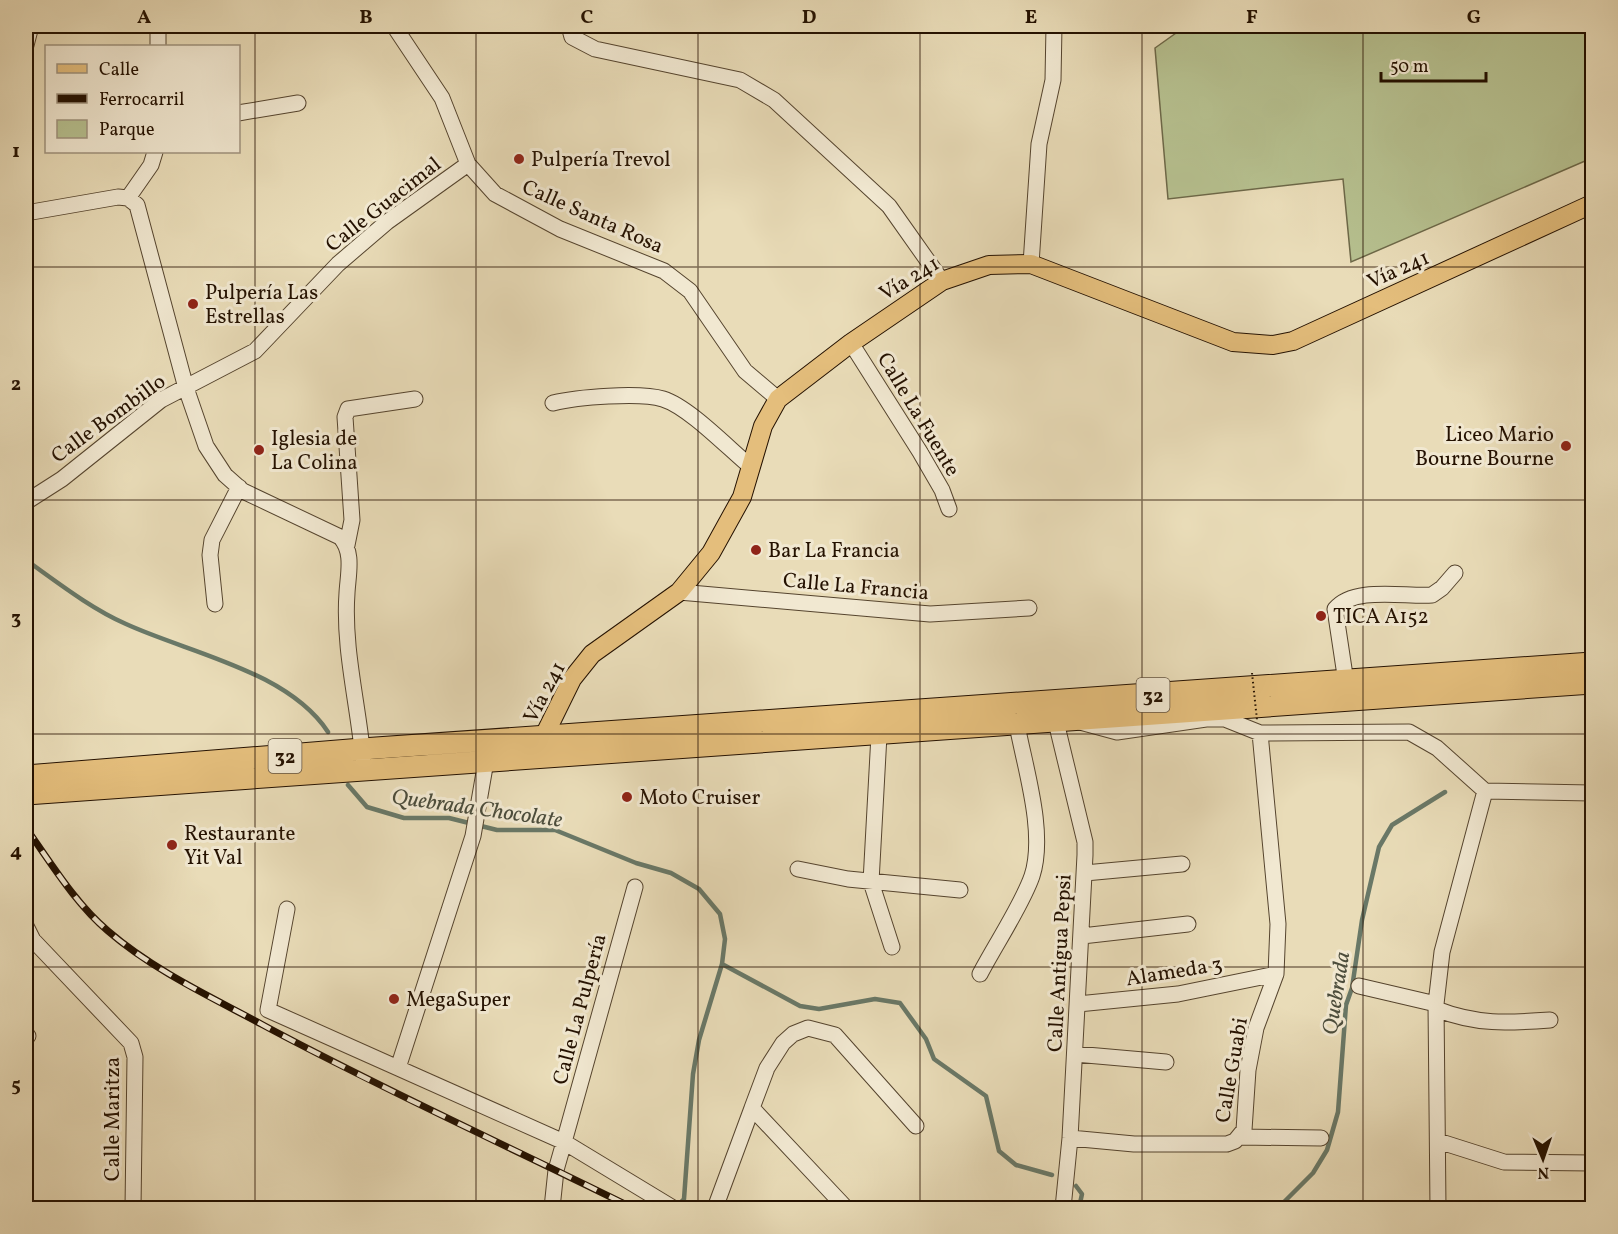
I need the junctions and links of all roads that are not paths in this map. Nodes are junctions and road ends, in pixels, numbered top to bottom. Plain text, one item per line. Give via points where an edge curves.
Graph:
1 (31, 26) edge
2 (158, 26) edge
3 (394, 26) edge
4 (569, 26) edge
5 (1054, 26) edge
6 (26, 45) edge
7 (158, 45) edge
8 (298, 103) dead end
9 (240, 113) edge
10 (155, 153) edge
11 (468, 164) junction
12 (128, 198) junction
13 (1593, 204) edge
14 (26, 213) edge
15 (1031, 264) junction
16 (942, 281) junction
17 (851, 343) junction
18 (186, 388) junction
19 (416, 399) dead end
20 (778, 399) junction
21 (553, 403) dead end
22 (751, 467) junction
23 (239, 487) junction
24 (26, 502) edge
25 (949, 509) dead end
26 (347, 544) junction
27 (1455, 573) dead end
28 (679, 592) junction
29 (214, 604) dead end
30 (1029, 608) dead end
31 (1593, 663) edge
32 (1346, 682) junction
33 (1593, 683) edge
34 (1066, 722) junction
35 (1017, 725) junction
36 (1258, 726) junction
37 (879, 735) junction
38 (545, 746) junction
39 (362, 749) junction
40 (486, 761) junction
41 (364, 770) junction
42 (26, 776) edge
43 (1485, 791) junction
44 (1593, 793) edge
45 (26, 794) edge
46 (1182, 864) dead end
47 (798, 869) dead end
48 (1085, 873) junction
49 (871, 882) junction
50 (635, 887) dead end
51 (960, 890) dead end
52 (287, 909) dead end
53 (1188, 924) dead end
54 (26, 926) edge
55 (1082, 936) junction
56 (892, 947) dead end
57 (980, 974) dead end
58 (1276, 974) junction
59 (1359, 986) dead end
60 (1078, 1004) junction
61 (1436, 1006) junction
62 (1550, 1020) dead end
63 (1075, 1054) junction
64 (1166, 1062) dead end
65 (398, 1068) junction
66 (752, 1108) junction
67 (916, 1126) dead end
68 (1240, 1137) junction
69 (1070, 1138) junction
70 (1321, 1138) dead end
71 (1438, 1141) junction
72 (564, 1142) junction
73 (1593, 1163) edge
74 (668, 1205) edge
75 (133, 1209) edge
76 (552, 1209) edge
77 (715, 1209) edge
78 (846, 1209) edge
79 (1063, 1209) edge
80 (1438, 1209) edge

1 - 6 street
2 - 7 street
3 - 11 street, Calle Santa Rosa via 442,98
4 - 16 street via 572,37 595,49 740,80 774,100 889,206
5 - 15 street via 1053,81 1039,144
8 - 9 street
10 - 12 street
11 - 18 street, Calle Guacimal via 355,250 255,351
11 - 20 street, Calle Santa Rosa via 495,194 514,207 664,271 690,291 745,371
12 - 14 street
12 - 18 street via 137,205 143,220
13 - 15 main road, Vía 241 via 1293,341 1273,345 1233,342
15 - 16 main road, Vía 241 via 989,265
16 - 17 main road, Vía 241
17 - 20 main road, Vía 241
17 - 25 street, Calle La Fuente via 925,462
18 - 23 street via 206,446 225,476
18 - 24 street, Calle Bombillo via 161,400 62,479
19 - 26 street via 348,409 345,417 352,520
20 - 22 main road, Vía 241 via 764,426
21 - 22 street via 578,397 663,399 683,409
22 - 28 main road, Vía 241 via 742,497 711,553
23 - 26 street
23 - 29 street via 212,540
26 - 39 street via 345,621
27 - 32 street via 1432,595 1355,595 1338,605 1335,609
28 - 30 street, Calle La Francia via 930,614
28 - 38 main road, Vía 241 via 592,654 572,679
31 - 32 highway, 32
32 - 38 highway, 32
33 - 34 highway, 32
34 - 35 highway, 32
34 - 36 street via 1117,732 1206,719
34 - 48 street, Calle Antigua Pepsi via 1085,842
35 - 37 highway, 32
35 - 57 street via 1035,824 1036,854 1032,876
36 - 43 street via 1409,732 1437,748
36 - 58 street, Calle Guabi via 1278,924
37 - 38 highway, 32
37 - 49 street
38 - 39 highway, 32
38 - 40 highway, 32
39 - 41 street
39 - 42 highway, 32
40 - 41 highway, 32
40 - 65 street via 473,836
41 - 45 highway, 32
43 - 44 street
43 - 61 street via 1442,952
46 - 48 street
47 - 49 street
48 - 55 street, Calle Antigua Pepsi
49 - 51 street
49 - 56 street
50 - 72 street, Calle La Pulpería
52 - 65 street via 268,1010
53 - 55 street
54 - 75 street, Calle Maritza via 33,940 131,1043 135,1057
55 - 60 street, Calle Antigua Pepsi
58 - 60 street, Alameda 3 via 1178,994
58 - 68 street, Calle Guabi via 1256,1028
59 - 61 street
60 - 63 street, Calle Antigua Pepsi
61 - 62 street via 1476,1022
61 - 71 street
63 - 64 street
63 - 69 street, Calle Antigua Pepsi
65 - 72 street
66 - 67 street via 767,1068 783,1043 808,1028 834,1035
66 - 77 street
66 - 78 street
68 - 69 street, Calle Guabi via 1227,1144 1177,1145
68 - 70 street
69 - 79 street, Calle Antigua Pepsi
71 - 73 street via 1504,1162
71 - 80 street
72 - 74 street
72 - 76 street, Calle La Pulpería

